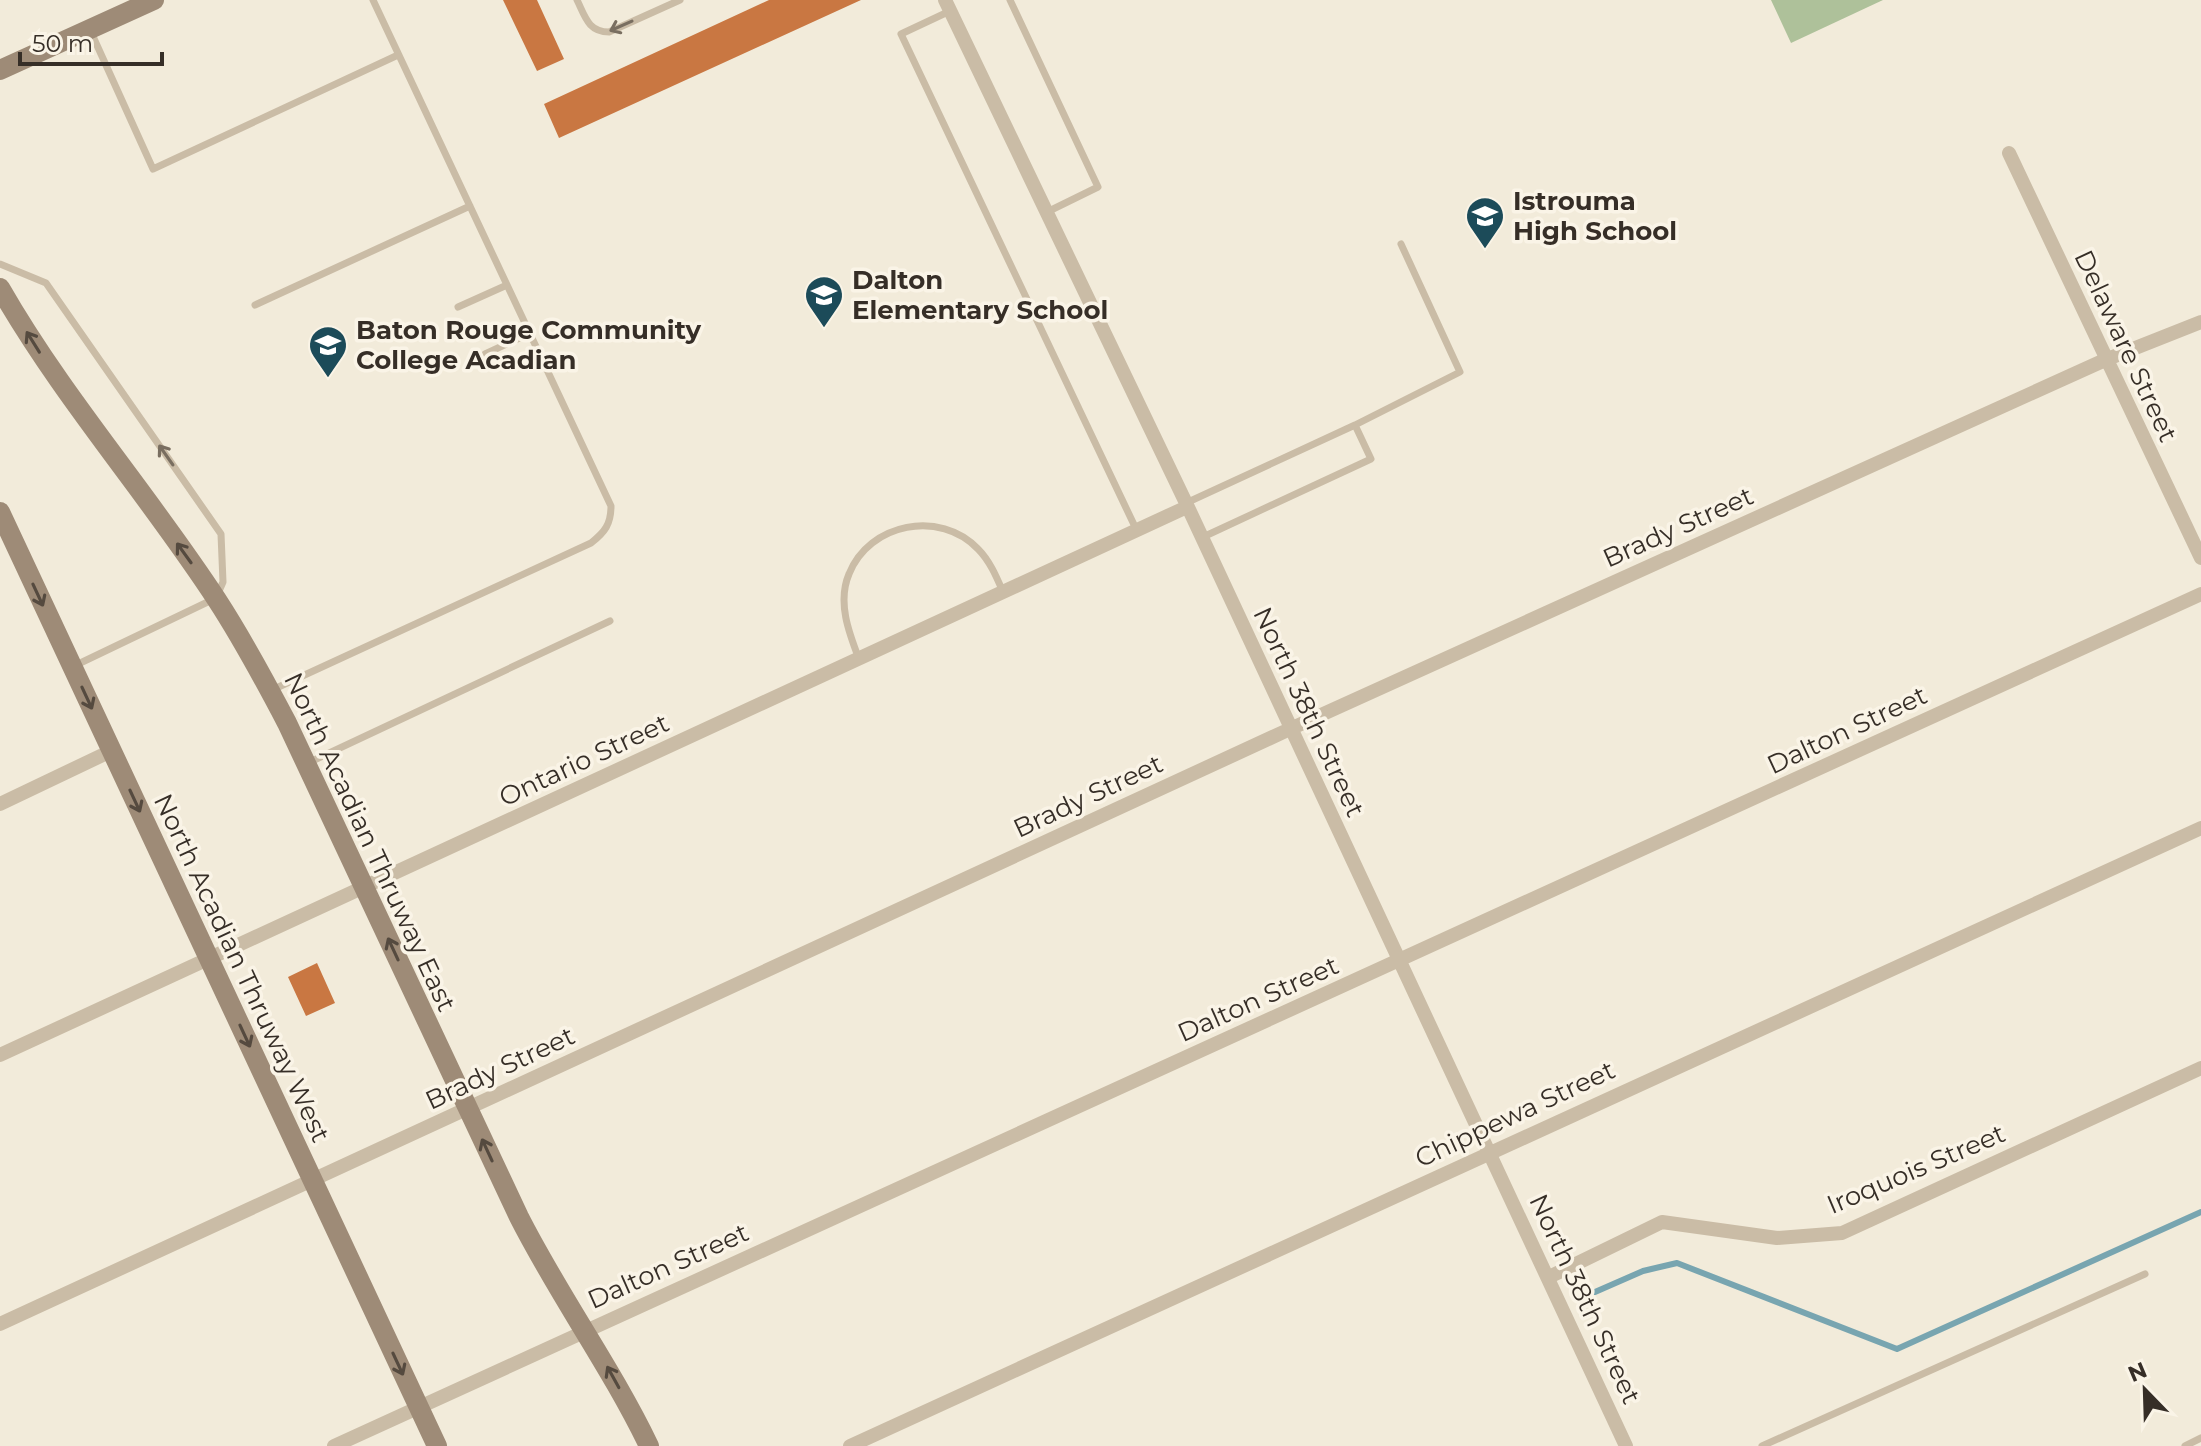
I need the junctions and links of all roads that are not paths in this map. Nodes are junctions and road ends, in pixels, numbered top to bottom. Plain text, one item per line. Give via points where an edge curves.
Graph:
1 (154, 0) edge
2 (373, 0) edge
3 (577, 0) edge
4 (680, 0) edge
5 (1010, 0) edge
6 (948, 6) edge
7 (90, 30) junction
8 (398, 55) junction
9 (0, 70) edge
10 (2009, 153) dead end
11 (470, 206) junction
12 (1047, 212) junction
13 (1401, 244) dead end
14 (0, 264) edge
15 (507, 285) junction
16 (0, 288) edge
17 (255, 305) dead end
18 (458, 307) dead end
19 (2201, 322) edge
20 (530, 333) junction
21 (485, 354) dead end
22 (2105, 360) junction
23 (1355, 425) junction
24 (1187, 505) junction
25 (0, 512) edge
26 (1137, 531) junction
27 (1202, 538) junction
28 (2201, 558) edge
29 (1003, 592) junction
30 (2201, 594) edge
31 (216, 598) junction
32 (610, 621) dead end
33 (859, 659) junction
34 (72, 666) junction
35 (270, 691) junction
36 (1290, 729) junction
37 (111, 751) junction
38 (306, 764) junction
39 (0, 804) edge
40 (2201, 828) edge
41 (364, 887) junction
42 (208, 957) junction
43 (1401, 961) junction
44 (0, 1055) edge
45 (2201, 1068) edge
46 (468, 1110) junction
47 (1490, 1151) junction
48 (313, 1181) junction
49 (2145, 1274) dead end
50 (1549, 1277) junction
51 (0, 1324) edge
52 (584, 1330) junction
53 (418, 1407) junction
54 (2201, 1438) edge
55 (1625, 1443) edge
56 (334, 1446) edge
57 (437, 1446) edge
58 (649, 1446) edge
59 (850, 1446) edge
60 (1608, 1446) edge
61 (1762, 1446) edge
62 (2185, 1446) edge

1 - 7 street
2 - 8 lane
4 -> 3 lane via 609,32 589,26
5 - 12 lane via 1098,187
6 - 12 street, North 38th Street
6 - 26 lane via 901,34
7 - 8 lane via 153,169
7 - 9 street
8 - 11 lane
10 - 22 street, Delaware Street
11 - 15 lane
11 - 17 lane
12 - 24 street, North 38th Street
13 - 23 lane via 1460,372
31 -> 14 lane via 223,582 221,534 46,283
15 - 18 lane
15 - 20 lane
31 -> 16 street, North Acadian Thruway East via 48,365
19 - 22 street, Brady Street
20 - 21 lane
20 - 35 lane via 611,506 605,532
22 - 28 street, Delaware Street
22 - 36 street, Brady Street
23 - 24 lane
23 - 27 lane via 1371,459
24 - 26 street, Ontario Street
24 - 27 street, North 38th Street
25 -> 34 street, North Acadian Thruway West
26 - 29 street, Ontario Street
27 - 36 street, North 38th Street
29 - 33 street, Ontario Street
29 - 33 lane via 978,548 953,532 924,525 898,528 869,547 849,574 846,620
30 - 43 street, Dalton Street
31 - 34 lane
31 - 35 street, North Acadian Thruway East
32 - 38 lane
33 - 41 street, Ontario Street
34 -> 37 street, North Acadian Thruway West
35 - 38 street, North Acadian Thruway East
36 - 43 street, North 38th Street
36 - 46 street, Brady Street
37 - 39 street
37 -> 42 street, North Acadian Thruway West
38 - 41 street, North Acadian Thruway East
40 - 47 street, Chippewa Street
41 - 42 street, Ontario Street
46 -> 41 street, North Acadian Thruway East
42 - 44 street, Ontario Street
42 -> 48 street, North Acadian Thruway West
43 - 47 street, North 38th Street
43 - 52 street, Dalton Street
45 - 50 street, Iroquois Street via 1842,1233 1777,1238 1662,1222
46 - 48 street, Brady Street
52 -> 46 street, North Acadian Thruway East via 535,1248
47 - 50 street, North 38th Street
47 - 59 street, Chippewa Street
48 - 51 street, Brady Street
48 -> 53 street, North Acadian Thruway West
49 - 61 lane
50 - 55 street, North 38th Street
52 - 53 street, Dalton Street
58 -> 52 street, North Acadian Thruway East
53 - 56 street, Dalton Street
53 - 57 street, North Acadian Thruway West
54 - 62 lane
55 - 60 street

